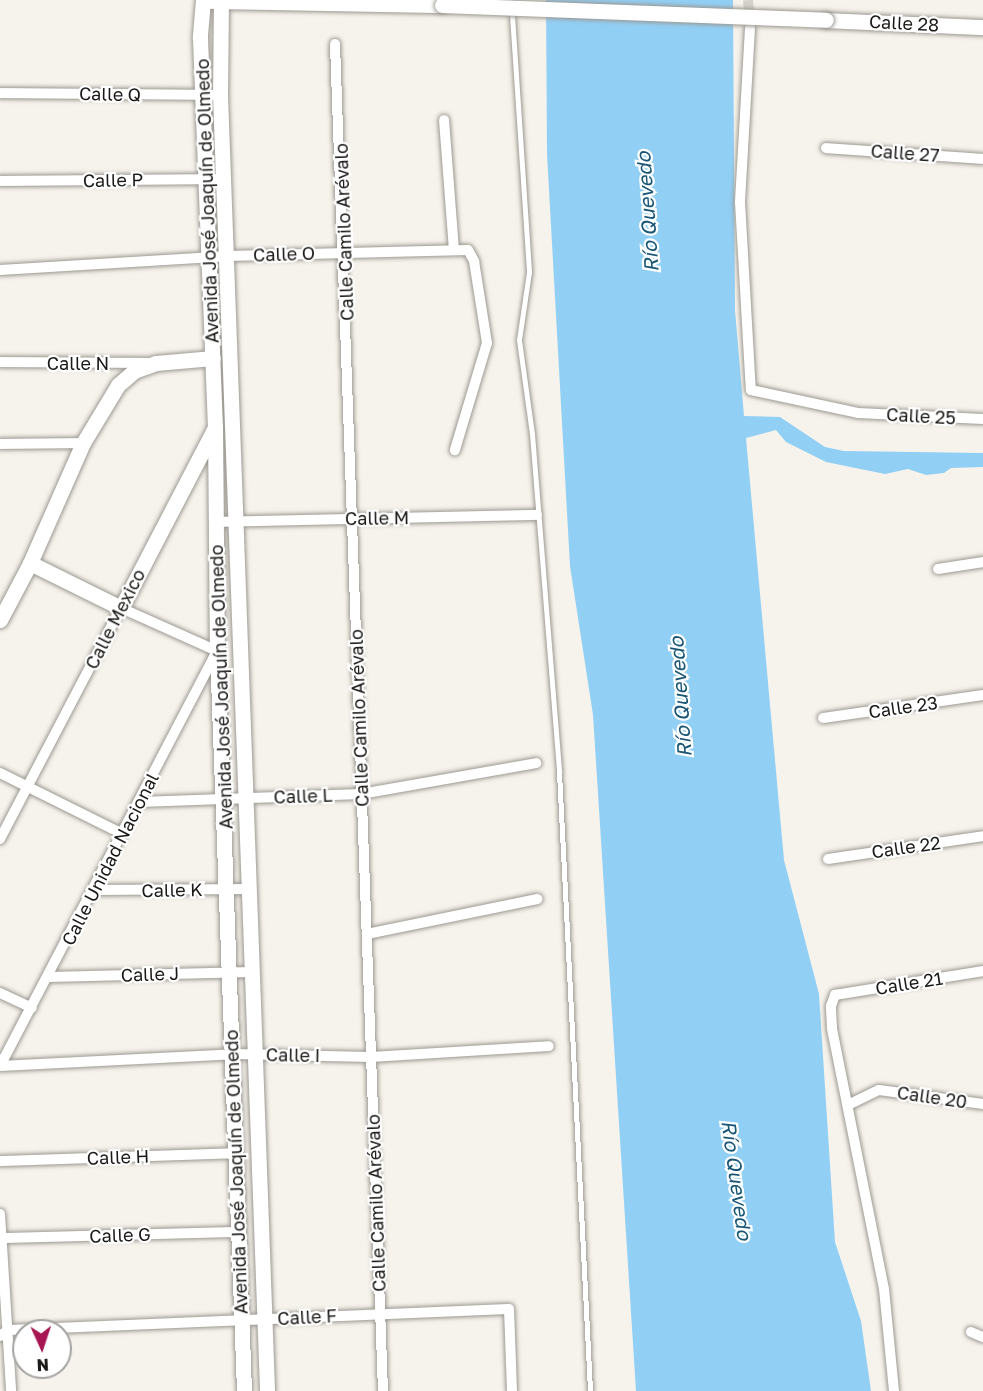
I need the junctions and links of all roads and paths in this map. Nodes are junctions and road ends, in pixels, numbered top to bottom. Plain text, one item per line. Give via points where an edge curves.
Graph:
1 (197, 0) edge
2 (203, 0) edge
3 (511, 0) edge
4 (215, 1) edge
5 (282, 2) edge
6 (983, 27) edge
7 (750, 28) tunnel mouth
8 (335, 44) dead end
9 (0, 93) edge
10 (203, 95) junction
11 (220, 95) junction
12 (444, 120) dead end
13 (826, 148) dead end
14 (983, 159) edge
15 (206, 179) junction
16 (225, 179) junction
17 (0, 181) edge
18 (454, 249) junction
19 (345, 251) junction
20 (227, 256) junction
21 (209, 258) junction
22 (0, 270) edge
23 (213, 358) junction
24 (0, 363) edge
25 (156, 363) junction
26 (232, 400) junction
27 (983, 419) edge
28 (215, 426) junction
29 (83, 443) junction
30 (0, 444) edge
31 (455, 450) dead end
32 (537, 515) junction
33 (354, 519) junction
34 (237, 521) junction
35 (217, 522) junction
36 (983, 562) edge
37 (30, 563) junction
38 (938, 569) dead end
39 (5, 601) edge
40 (121, 608) junction
41 (0, 620) edge
42 (217, 651) junction
43 (983, 695) edge
44 (824, 718) dead end
45 (536, 763) dead end
46 (0, 773) edge
47 (28, 788) junction
48 (361, 794) junction
49 (224, 798) junction
50 (246, 798) junction
51 (140, 802) junction
52 (123, 834) junction
53 (983, 836) edge
54 (0, 839) edge
55 (828, 859) dead end
56 (227, 889) junction
57 (249, 889) junction
58 (95, 890) junction
59 (537, 899) dead end
60 (367, 934) junction
61 (983, 971) edge
62 (230, 972) junction
63 (252, 972) junction
64 (49, 977) junction
65 (0, 993) edge
66 (32, 1008) junction
67 (549, 1046) dead end
68 (234, 1054) junction
69 (255, 1054) junction
70 (371, 1057) junction
71 (0, 1066) edge
72 (983, 1104) edge
73 (848, 1105) junction
74 (236, 1153) junction
75 (0, 1161) edge
76 (0, 1215) edge
77 (238, 1232) junction
78 (2, 1238) junction
79 (380, 1314) junction
80 (264, 1320) junction
81 (240, 1321) junction
82 (971, 1332) dead end
83 (4, 1333) edge
84 (983, 1337) edge
85 (11, 1391) edge
86 (244, 1391) edge
87 (267, 1391) edge
88 (383, 1391) edge
89 (512, 1391) edge
90 (590, 1391) edge
91 (894, 1391) edge

1 - 2 main road
2 - 4 main road
2 - 10 main road, Avenida José Joaquín de Olmedo
3 - 32 lane via 529,272 519,340 532,434
4 - 5 main road
4 - 11 main road, Avenida José Joaquín de Olmedo
5 - 6 main road, Calle 28, bridge
7 - 27 street, Calle 25 via 740,202 751,390 858,413
8 - 19 street, Calle Camilo Arévalo
9 - 10 street, Calle Q
10 - 11 street, Calle Q
10 - 15 main road, Avenida José Joaquín de Olmedo
11 - 16 main road, Avenida José Joaquín de Olmedo
12 - 18 street
13 - 14 street, Calle 27
15 - 16 street, Calle P
15 - 17 street, Calle P
15 - 21 main road, Avenida José Joaquín de Olmedo
16 - 20 main road, Avenida José Joaquín de Olmedo
18 - 19 street, Calle O
18 - 31 street via 468,250 474,261 487,343
19 - 20 street, Calle O
19 - 33 street, Calle Camilo Arévalo
20 - 21 street, Calle O
20 - 26 main road, Avenida José Joaquín de Olmedo
21 - 22 street, Calle O
21 - 23 main road, Avenida José Joaquín de Olmedo
23 - 25 main road
23 - 28 main road, Avenida José Joaquín de Olmedo
24 - 25 street, Calle N
25 - 29 main road via 134,371 118,385
26 - 28 main road, Calle Mexico
26 - 34 main road, Avenida José Joaquín de Olmedo
28 - 35 main road, Avenida José Joaquín de Olmedo
28 - 40 main road, Calle Mexico
29 - 30 street
29 - 37 main road
32 - 33 street, Calle M
32 - 90 lane via 560,784
33 - 34 street, Calle M
33 - 48 street, Calle Camilo Arévalo
34 - 35 street, Calle M
34 - 50 main road, Avenida José Joaquín de Olmedo
35 - 42 main road, Avenida José Joaquín de Olmedo
36 - 38 street
37 - 39 main road
37 - 40 main road
39 - 41 main road
40 - 42 street
40 - 47 street, Calle Mexico
42 - 49 main road, Avenida José Joaquín de Olmedo
42 - 51 street, Calle Unidad Nacional
43 - 44 street, Calle 23
45 - 48 street, Calle L
46 - 47 street
47 - 52 street
47 - 54 street, Calle Mexico
48 - 50 street, Calle L
48 - 60 street, Calle Camilo Arévalo
49 - 50 street, Calle L
49 - 51 street, Calle L
49 - 56 main road, Avenida José Joaquín de Olmedo
50 - 57 main road, Avenida José Joaquín de Olmedo
51 - 52 street, Calle Unidad Nacional
52 - 58 street, Calle Unidad Nacional
53 - 55 street, Calle 22
56 - 57 street, Calle K
56 - 58 street, Calle K
56 - 62 main road, Avenida José Joaquín de Olmedo
57 - 63 main road, Avenida José Joaquín de Olmedo
58 - 64 street, Calle Unidad Nacional
59 - 60 street
60 - 70 street, Calle Camilo Arévalo
61 - 73 street, Calle 21 via 836,995 832,1028
62 - 63 street, Calle J
62 - 64 street, Calle J
62 - 68 main road, Avenida José Joaquín de Olmedo
63 - 69 main road, Avenida José Joaquín de Olmedo
64 - 66 street, Calle Unidad Nacional
65 - 66 street
66 - 71 street, Calle Unidad Nacional
67 - 70 street, Calle I
68 - 69 street, Calle I
68 - 71 street, Calle I
68 - 74 main road, Avenida José Joaquín de Olmedo
69 - 70 street, Calle I
69 - 80 main road, Avenida José Joaquín de Olmedo
70 - 79 street, Calle Camilo Arévalo
72 - 73 street, Calle 20 via 879,1090
73 - 91 street via 884,1289
74 - 75 street, Calle H
74 - 77 main road, Avenida José Joaquín de Olmedo
76 - 78 street
77 - 78 street, Calle G
77 - 81 main road, Avenida José Joaquín de Olmedo
78 - 83 street
79 - 80 street, Calle F
79 - 88 street, Calle Camilo Arévalo
79 - 89 street, Calle F via 509,1309
80 - 81 street, Calle F
80 - 87 main road, Avenida José Joaquín de Olmedo
81 - 83 street, Calle F
81 - 86 main road, Avenida José Joaquín de Olmedo
82 - 84 street
83 - 85 street

